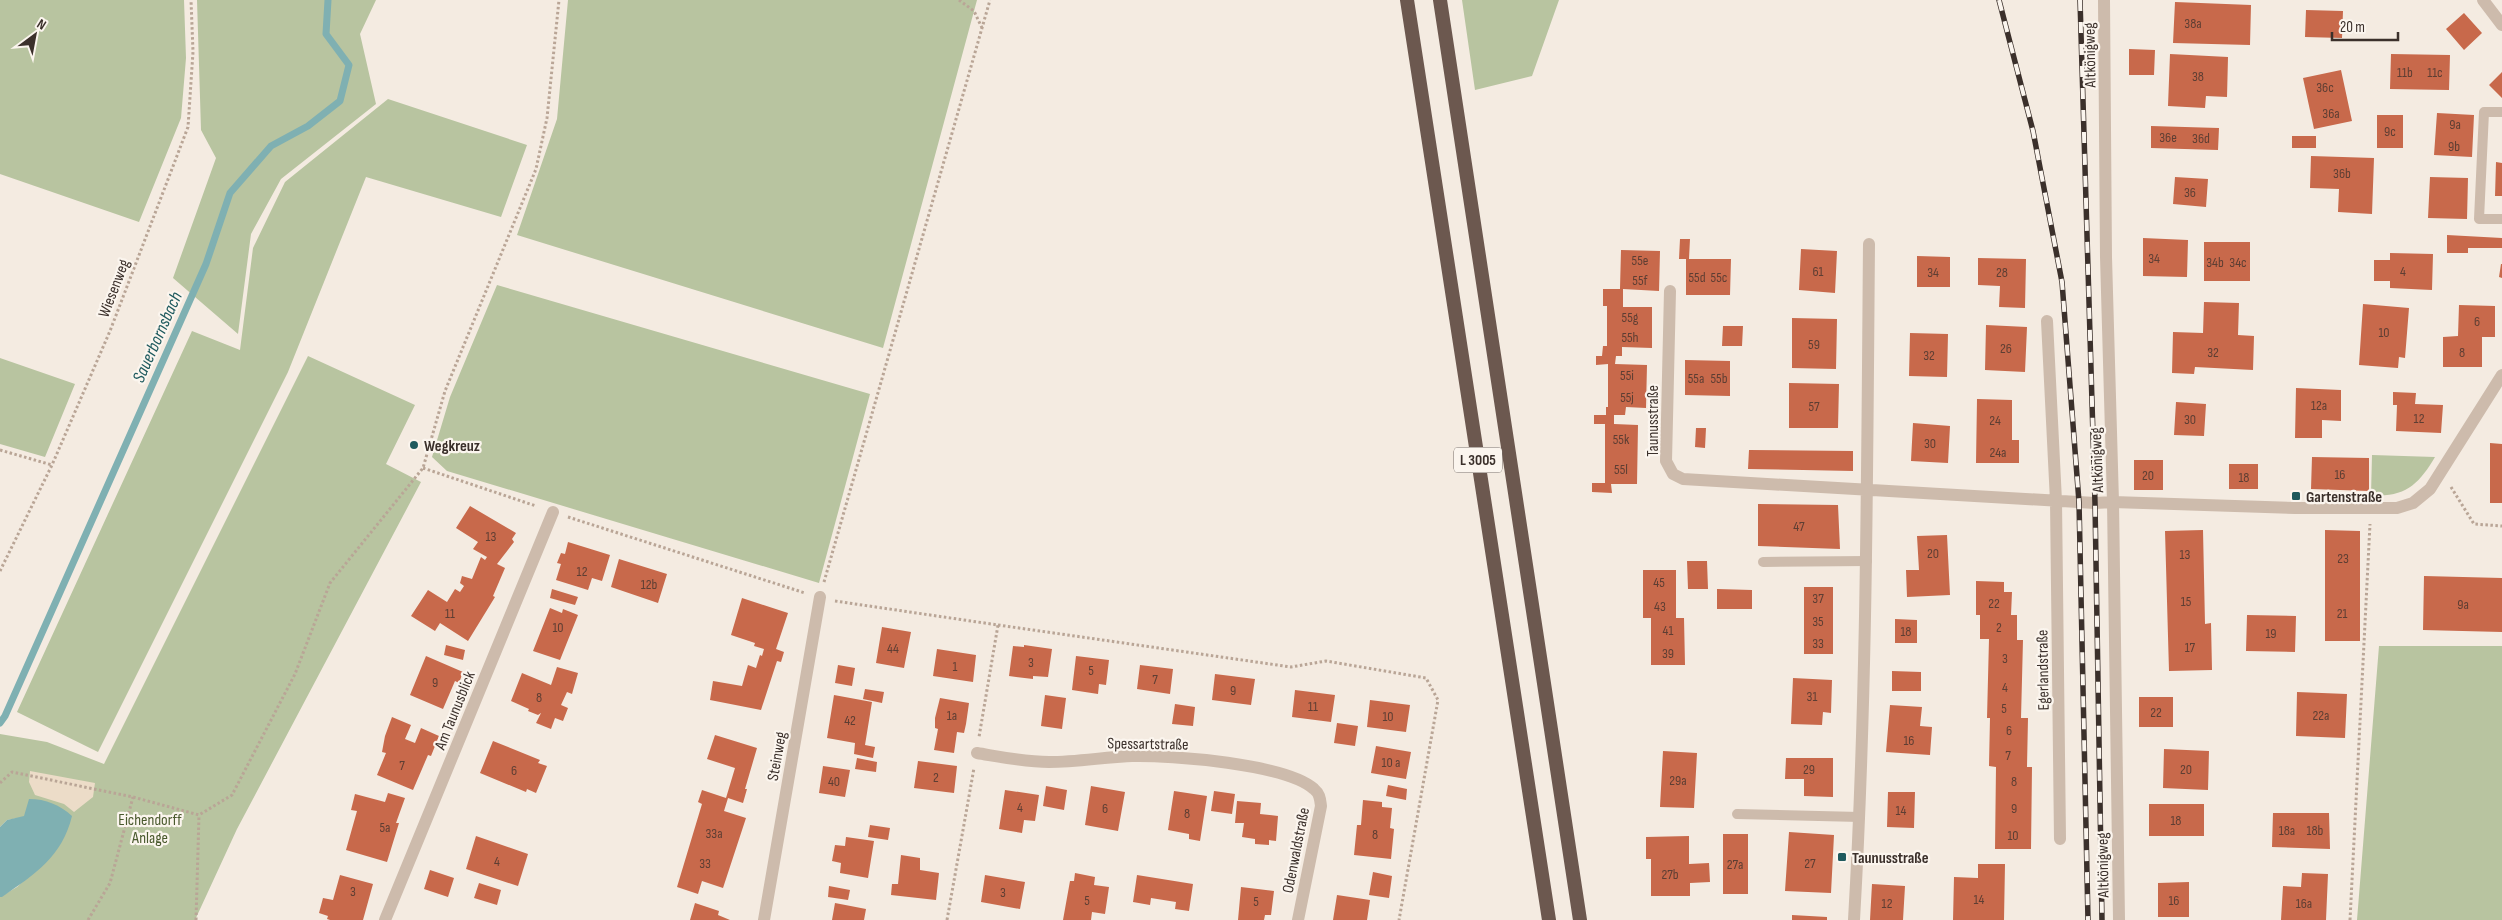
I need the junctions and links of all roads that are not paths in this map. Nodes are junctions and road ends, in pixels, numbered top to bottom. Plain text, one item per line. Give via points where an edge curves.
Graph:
1 (1407, 0) edge
2 (1440, 0) edge
3 (2104, 0) edge
4 (2483, 0) edge
5 (2502, 25) edge
6 (2502, 112) edge
7 (2502, 219) edge
8 (1869, 244) dead end
9 (1670, 291) dead end
10 (2047, 321) dead end
11 (2502, 375) edge
12 (1867, 490) junction
13 (2056, 501) junction
14 (2113, 502) junction
15 (553, 512) road end
16 (1867, 561) junction
17 (1763, 562) dead end
18 (820, 597) road end
19 (977, 753) road end
20 (1314, 789) joint
21 (1737, 814) dead end
22 (1860, 817) junction
23 (2060, 839) dead end
24 (385, 920) edge
25 (764, 920) edge
26 (1298, 920) edge
27 (1549, 920) edge
28 (1580, 920) edge
29 (1854, 920) edge
30 (2119, 920) edge

1 - 27 highway, L 3005
2 - 28 highway, L 3005
3 - 14 street, Altkönigweg via 2106,257
4 - 5 street
6 - 7 lane via 2484,112 2479,219
8 - 12 street
9 - 12 street, Taunusstraße via 1666,461 1673,474 1682,479
10 - 13 street
11 - 14 street via 2430,489 2413,503 2397,508 2371,509
12 - 13 street, Taunusstraße
12 - 16 street
13 - 14 street, Taunusstraße
13 - 23 street, Egerlandstraße
14 - 30 street, Altkönigweg
15 - 24 street, Am Taunusblick
16 - 17 lane
16 - 22 street
18 - 25 street, Steinweg
19 - 20 street, Spessartstraße via 1050,762 1134,756 1186,758 1250,766 1297,778
20 - 26 street, Odenwaldstraße via 1321,806
21 - 22 lane
22 - 29 street

